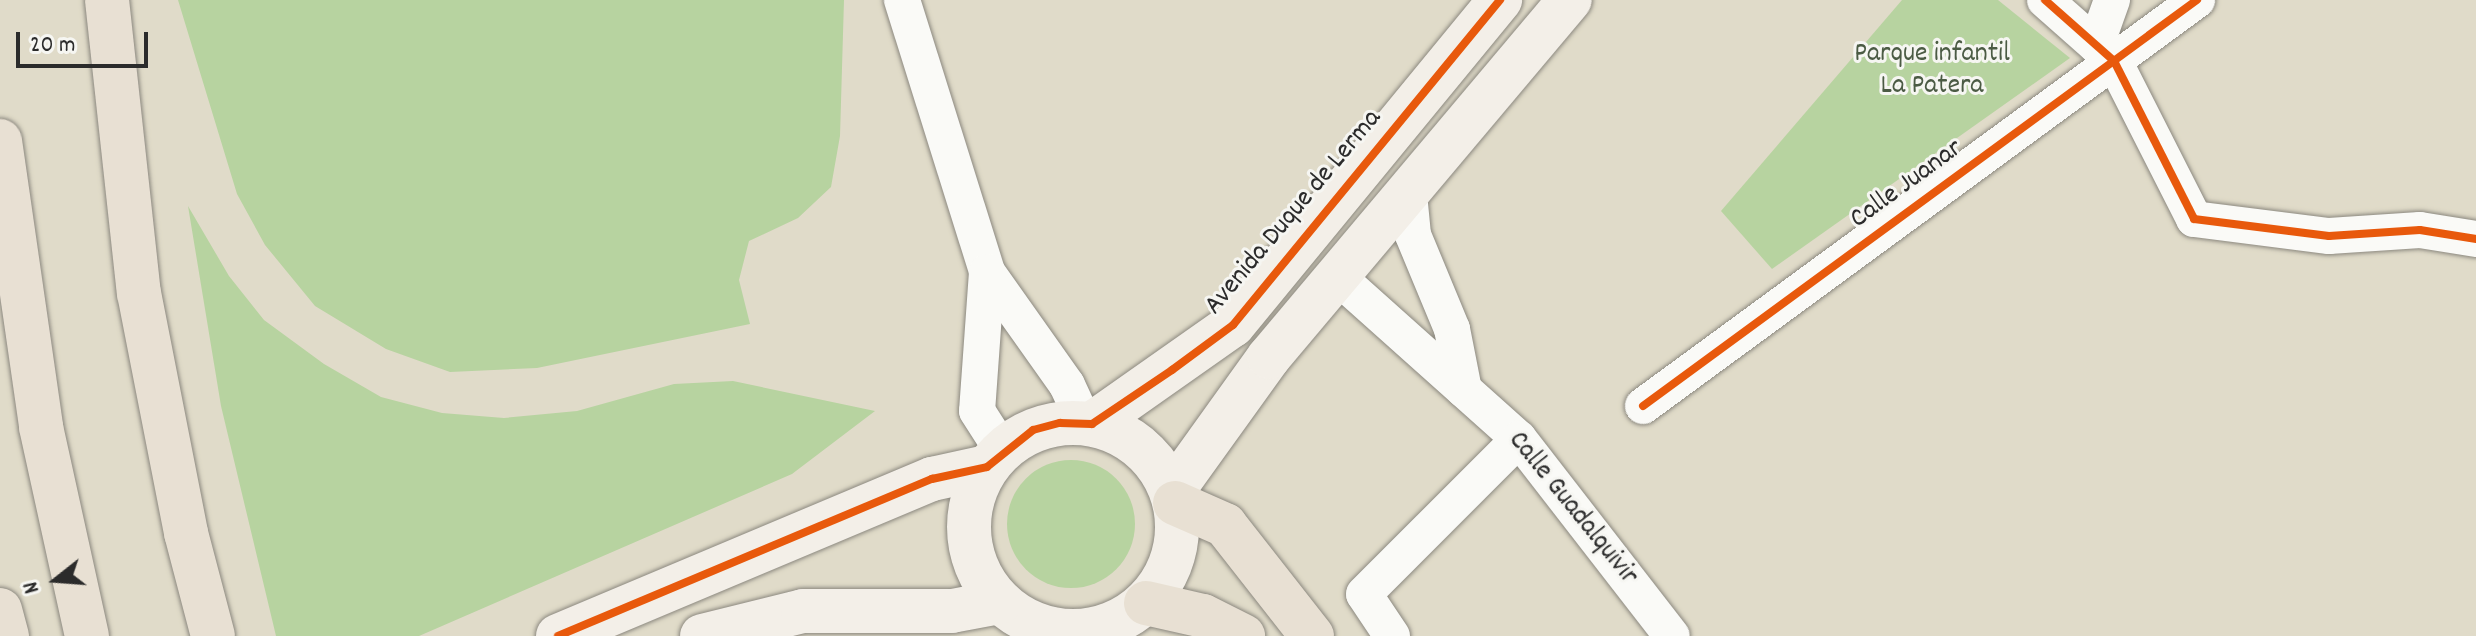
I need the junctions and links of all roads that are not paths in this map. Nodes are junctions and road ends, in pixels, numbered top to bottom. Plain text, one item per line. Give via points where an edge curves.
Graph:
1 (107, 0) edge
2 (902, 0) edge
3 (1500, 0) edge
4 (1570, 0) edge
5 (2045, 0) edge
6 (2112, 0) edge
7 (2197, 0) edge
8 (2105, 53) junction
9 (0, 141) edge
10 (1409, 194) junction
11 (2476, 239) edge
12 (987, 272) junction
13 (1339, 278) junction
14 (1464, 390) junction
15 (1643, 406) dead end
16 (1088, 423) junction
17 (1519, 439) junction
18 (994, 458) junction
19 (1173, 497) junction
20 (1000, 602) junction
21 (1146, 603) junction
22 (0, 610) edge
23 (7, 636) edge
24 (87, 636) edge
25 (213, 636) edge
26 (558, 636) edge
27 (702, 636) edge
28 (1243, 636) edge
29 (1312, 636) edge
30 (1392, 636) edge
31 (1672, 636) edge

1 - 25 highway via 139,293 186,533
2 - 12 street
3 - 16 main road, Avenida Duque de Lerma via 1233,325
4 - 10 main road
5 - 8 street
6 - 8 street
7 - 8 street, Calle Juanar
8 - 11 street via 2194,219 2329,236 2420,230
8 - 15 street, Calle Juanar
9 - 24 highway via 41,427
10 - 13 main road
10 - 14 street via 1413,235 1452,329
12 - 16 street
12 - 18 street via 977,411
13 - 14 street, Calle Guadalquivir
13 - 19 main road via 1269,357
14 - 17 street, Calle Guadalquivir
16 - 18 main road via 1033,430
16 - 19 main road via 1121,434 1147,452
17 - 30 street via 1364,594
17 - 31 street, Calle Guadalquivir
18 - 20 main road via 972,501 969,537 978,571
18 - 26 main road
19 - 21 main road via 1173,558
19 - 29 highway via 1225,525
20 - 21 main road via 1028,622 1077,632 1110,626
20 - 27 main road via 952,611 803,611
21 - 28 highway via 1203,616
22 - 23 highway

